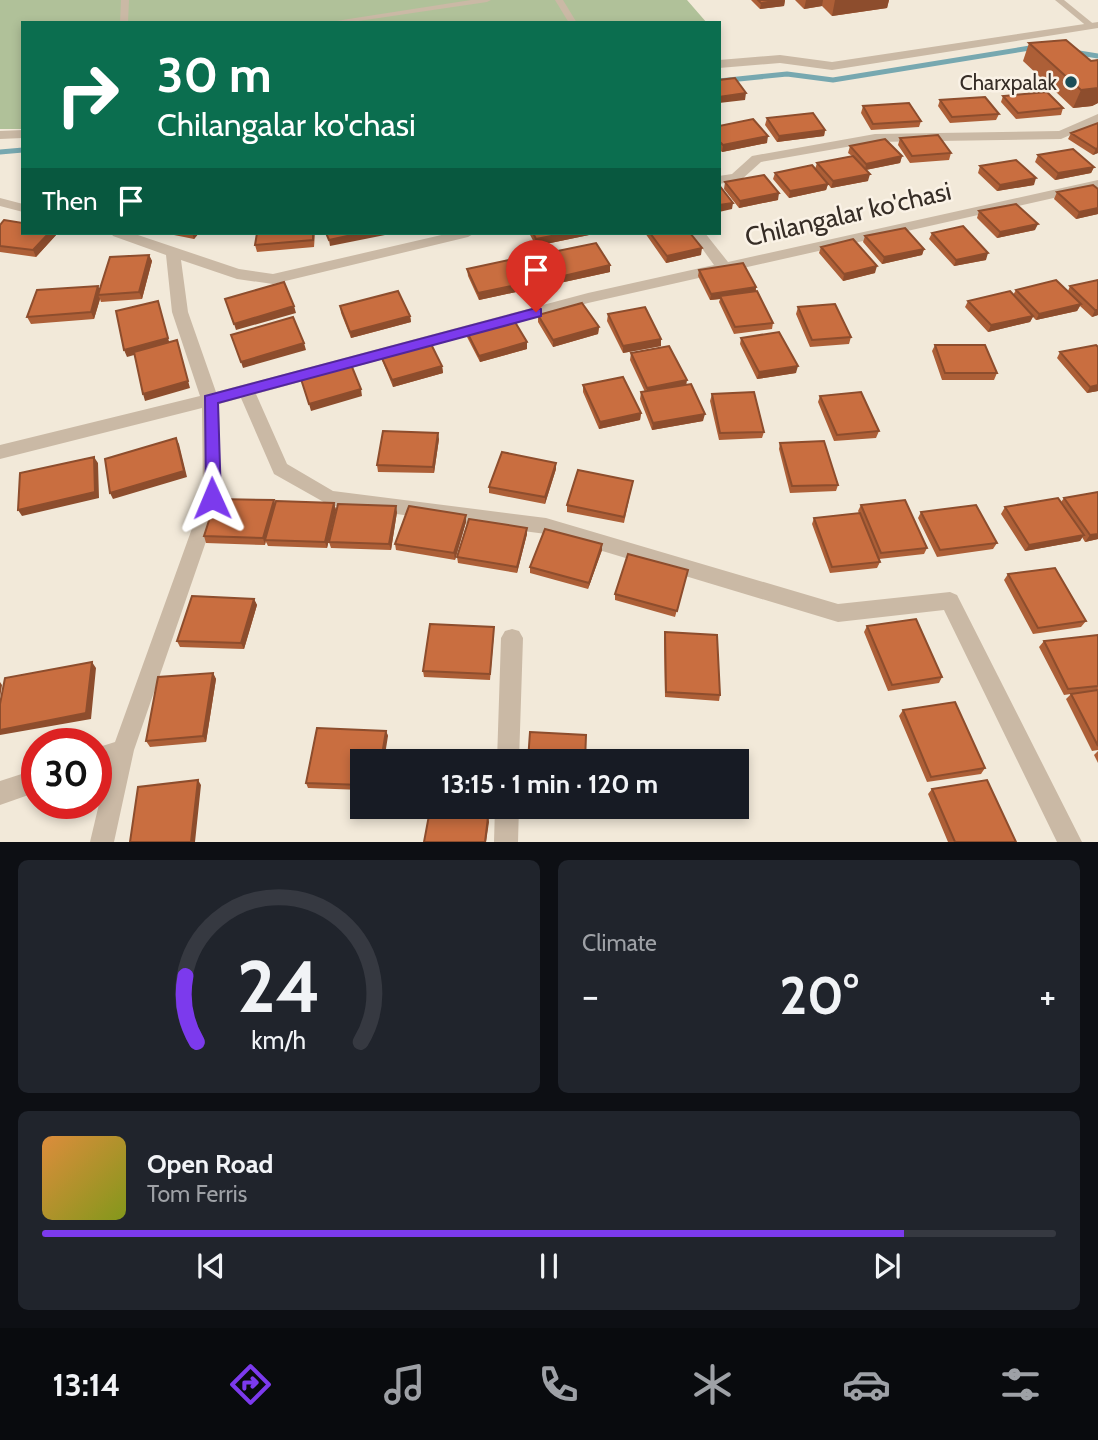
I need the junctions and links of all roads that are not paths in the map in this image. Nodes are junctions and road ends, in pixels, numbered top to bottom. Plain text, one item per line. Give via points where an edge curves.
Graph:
1 (125, 0) edge
2 (487, 0) edge
3 (559, 0) edge
4 (1059, 0) edge
5 (124, 21) edge
6 (341, 21) edge
7 (572, 21) edge
8 (1095, 26) edge
9 (721, 64) edge
10 (1098, 118) edge
11 (21, 134) edge
12 (0, 135) edge
13 (721, 180) edge
14 (1098, 184) edge
15 (0, 202) edge
16 (21, 207) edge
17 (124, 235) edge
18 (460, 235) edge
19 (700, 235) edge
20 (173, 253) junction
21 (723, 266) junction
22 (246, 391) junction
23 (210, 400) junction
24 (0, 452) edge
25 (512, 638) dead end
26 (508, 749) edge
27 (123, 750) junction
28 (112, 754) edge
29 (21, 786) edge
30 (0, 793) edge
31 (507, 819) edge
32 (102, 842) edge
33 (506, 842) edge
34 (1070, 842) edge

1 - 5 lane
2 - 6 lane
3 - 7 lane
4 - 8 lane
8 - 9 street via 832,66 780,59
10 - 13 street via 1060,135 875,138 757,159 736,177
11 - 12 street
14 - 21 street, Chilangalar ko'chasi
15 - 16 street
17 - 20 street
18 - 20 street via 273,279 237,274
19 - 21 street
20 - 23 street via 180,312
21 - 22 street, Chilangalar ko'chasi
22 - 23 street, Chilangalar ko'chasi
22 - 34 street via 280,469 330,498 546,526 838,612 950,601
23 - 24 street, Chilangalar ko'chasi
23 - 27 street via 212,498
25 - 26 street
27 - 28 street
27 - 32 street
29 - 30 street
31 - 33 street

